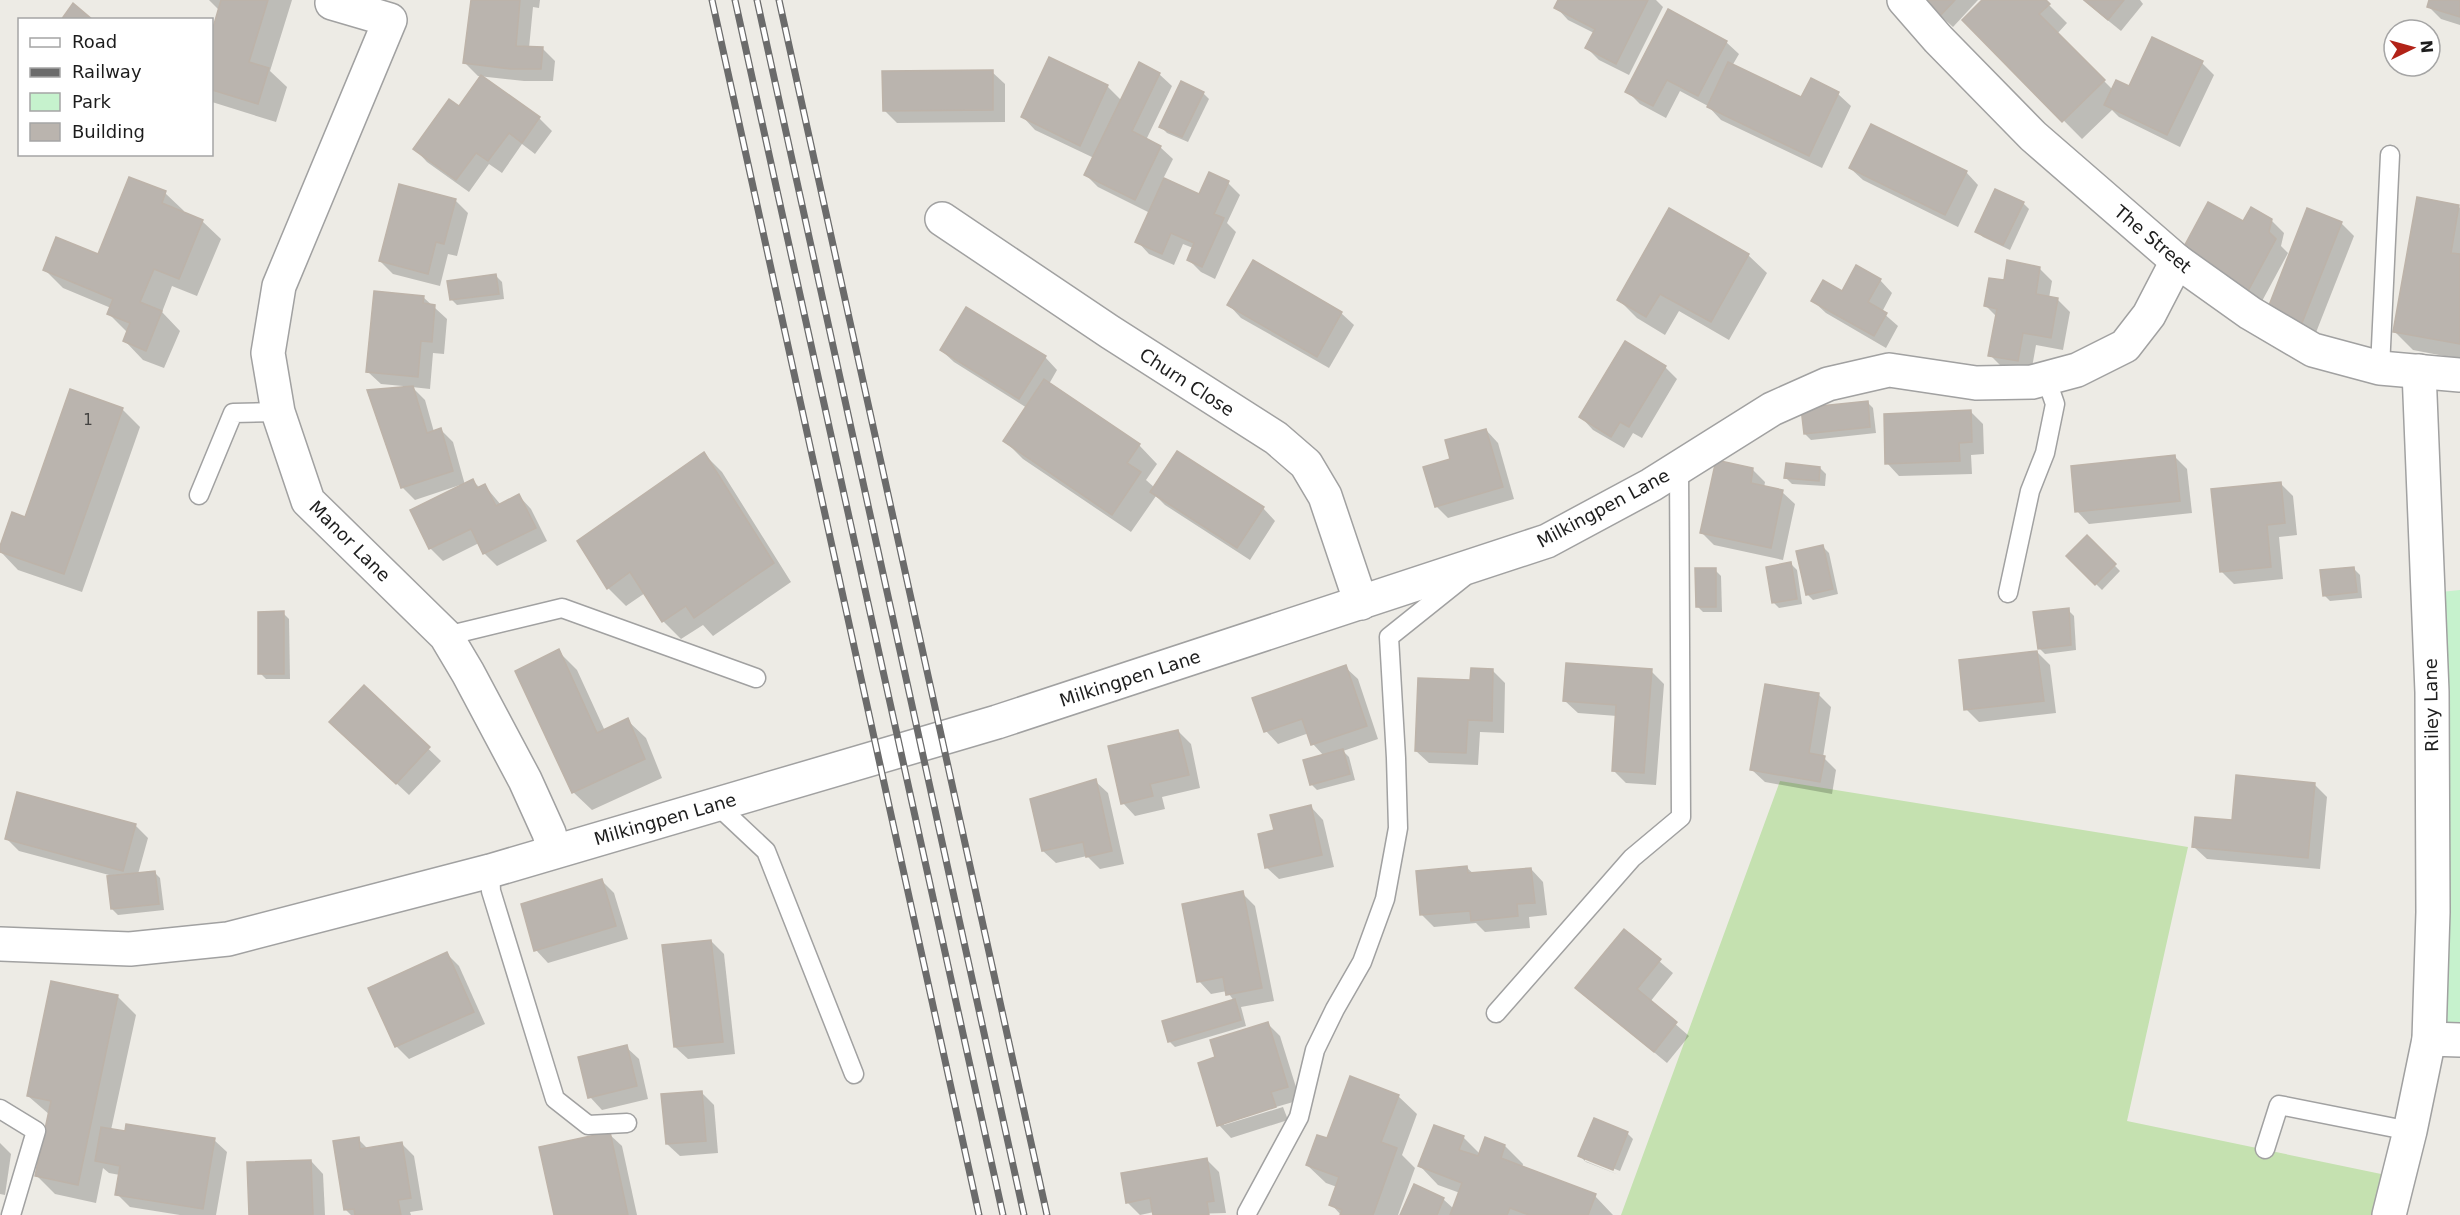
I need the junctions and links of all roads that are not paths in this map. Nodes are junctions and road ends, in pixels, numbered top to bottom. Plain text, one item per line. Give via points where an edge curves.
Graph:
1 (1904, 0) edge
2 (332, 3) dead end
3 (2390, 155) dead end
4 (942, 219) dead end
5 (2177, 261) junction
6 (2380, 368) junction
7 (2419, 371) junction
8 (2460, 375) edge
9 (2046, 378) junction
10 (278, 412) junction
11 (1679, 467) junction
12 (199, 495) dead end
13 (1481, 563) junction
14 (2008, 593) dead end
15 (1361, 603) junction
16 (446, 636) junction
17 (756, 678) dead end
18 (717, 805) junction
19 (554, 851) junction
20 (490, 871) junction
21 (0, 944) edge
22 (1496, 1013) dead end
23 (2445, 1039) edge
24 (854, 1074) dead end
25 (0, 1109) edge
26 (627, 1123) dead end
27 (2410, 1131) junction
28 (2265, 1149) dead end
29 (1247, 1213) dead end
30 (11, 1215) edge
31 (2389, 1215) edge

1 - 5 street, The Street via 2033,136
2 - 10 street, Manor Lane via 390,20 279,286 268,353
3 - 6 lane
4 - 15 street, Churn Close via 1276,438 1306,465 1325,496
5 - 6 street, The Street via 2250,313 2313,350
5 - 9 street, Milkingpen Lane via 2149,315 2125,346 2077,370
6 - 7 street, The Street
7 - 8 street, The Street
7 - 23 street, Riley Lane via 2432,692 2433,912
9 - 11 street, Milkingpen Lane via 1976,384 1889,370 1828,384 1772,409
9 - 14 lane via 2055,404 2046,453 2030,490
10 - 12 lane via 233,413
10 - 16 street, Manor Lane via 308,501
11 - 13 street, Milkingpen Lane via 1547,542
11 - 22 lane via 1681,817 1632,858
13 - 15 street, Milkingpen Lane
13 - 29 lane via 1389,637 1398,828 1385,899 1362,962 1316,1050 1299,1117
15 - 18 street, Milkingpen Lane via 997,722
16 - 17 lane via 562,608
16 - 19 street, Manor Lane via 525,780
18 - 19 street, Milkingpen Lane
18 - 24 lane via 766,851
19 - 20 street, Milkingpen Lane
20 - 21 street, Milkingpen Lane via 228,939 130,949
20 - 26 lane via 490,891 555,1099 588,1125
23 - 27 street, Riley Lane
25 - 30 lane via 36,1131
27 - 28 lane via 2279,1105
27 - 31 street, Riley Lane

